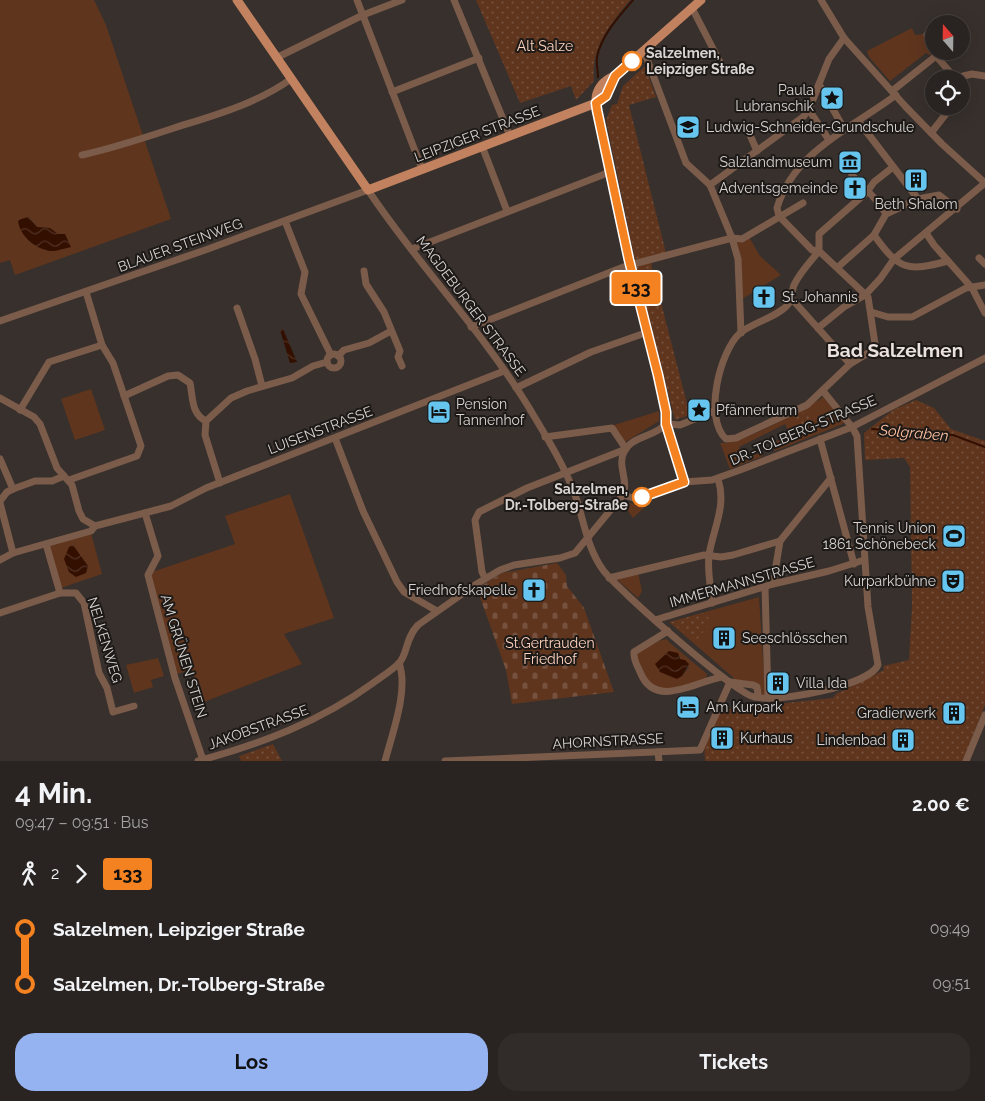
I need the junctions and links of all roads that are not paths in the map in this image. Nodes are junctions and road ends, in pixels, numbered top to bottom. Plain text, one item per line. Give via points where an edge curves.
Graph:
1 (237, 0) edge
2 (357, 0) edge
3 (402, 0) edge
4 (454, 0) edge
5 (701, 0) edge
6 (821, 0) edge
7 (692, 8) junction
8 (363, 15) junction
9 (844, 38) junction
10 (642, 52) junction
11 (276, 58) junction
12 (479, 58) junction
13 (928, 60) edge
14 (941, 60) edge
15 (724, 70) dead end
16 (949, 70) edge
17 (970, 74) edge
18 (985, 76) edge
19 (291, 79) junction
20 (820, 84) junction
21 (392, 92) junction
22 (894, 93) junction
23 (596, 103) junction
24 (809, 110) junction
25 (945, 115) edge
26 (859, 122) junction
27 (844, 130) junction
28 (930, 133) junction
29 (750, 135) dead end
30 (510, 136) junction
31 (829, 140) junction
32 (482, 146) junction
33 (757, 151) junction
34 (82, 155) dead end
35 (893, 166) junction
36 (422, 169) junction
37 (610, 172) junction
38 (852, 175) dead end
39 (985, 183) edge
40 (710, 185) junction
41 (368, 190) junction
42 (867, 192) junction
43 (918, 199) junction
44 (803, 203) dead end
45 (957, 209) junction
46 (507, 212) junction
47 (886, 214) junction
48 (779, 216) junction
49 (285, 221) junction
50 (926, 233) junction
51 (874, 235) junction
52 (732, 238) junction
53 (412, 249) junction
54 (819, 251) junction
55 (979, 258) dead end
56 (894, 260) junction
57 (948, 261) junction
58 (985, 264) edge
59 (630, 265) junction
60 (838, 267) junction
61 (364, 271) dead end
62 (985, 286) edge
63 (972, 288) junction
64 (86, 292) junction
65 (864, 295) junction
66 (791, 298) junction
67 (237, 308) dead end
68 (871, 312) junction
69 (985, 313) edge
70 (0, 320) edge
71 (471, 327) junction
72 (818, 328) junction
73 (391, 331) junction
74 (648, 332) junction
75 (740, 333) junction
76 (102, 345) junction
77 (332, 358) junction
78 (985, 358) edge
79 (850, 364) junction
80 (402, 366) dead end
81 (504, 371) junction
82 (262, 386) junction
83 (516, 388) junction
84 (824, 391) junction
85 (124, 396) junction
86 (0, 398) edge
87 (20, 410) junction
88 (714, 411) junction
89 (206, 421) junction
90 (666, 424) junction
91 (852, 427) junction
92 (545, 437) junction
93 (334, 438) junction
94 (820, 439) junction
95 (626, 449) junction
96 (0, 459) edge
97 (566, 474) junction
98 (66, 478) junction
99 (831, 478) junction
100 (718, 479) junction
101 (684, 482) junction
102 (220, 483) junction
103 (13, 489) junction
104 (623, 495) junction
105 (0, 502) edge
106 (145, 513) junction
107 (95, 526) junction
108 (588, 539) junction
109 (780, 541) junction
110 (46, 544) junction
111 (13, 554) junction
112 (709, 558) junction
113 (0, 560) edge
114 (864, 560) junction
115 (854, 564) junction
116 (485, 578) junction
117 (609, 578) junction
118 (773, 584) junction
119 (765, 587) junction
120 (60, 594) junction
121 (712, 602) junction
122 (437, 610) junction
123 (0, 613) edge
124 (655, 620) junction
125 (668, 632) junction
126 (399, 663) junction
127 (722, 677) junction
128 (730, 682) junction
129 (755, 697) junction
130 (768, 698) junction
131 (134, 706) dead end
132 (985, 715) edge
133 (658, 752) junction
134 (200, 760) edge
135 (494, 760) edge
136 (385, 761) edge
137 (445, 761) edge
138 (659, 761) edge
139 (966, 761) edge

1 - 11 main road, MAGDEBURGER STRASSE
2 - 8 street
3 - 8 street
4 - 12 street
5 - 7 main road, LEIPZIGER STRASSE
6 - 9 street
7 - 10 main road, LEIPZIGER STRASSE
7 - 15 street
8 - 11 street
8 - 21 street
9 - 20 street via 829,59
9 - 22 street
10 - 23 main road, LEIPZIGER STRASSE via 615,76 606,96
10 - 40 street via 648,59 686,163
11 - 19 main road, MAGDEBURGER STRASSE
12 - 21 street
12 - 30 street
13 - 22 street
14 - 16 street
17 - 18 street
19 - 34 street via 268,95 241,106
19 - 41 main road, MAGDEBURGER STRASSE
20 - 24 street
20 - 27 street
21 - 36 street
22 - 26 street
22 - 28 street
23 - 30 main road, LEIPZIGER STRASSE
23 - 37 street
24 - 31 street
24 - 33 street
25 - 28 street
26 - 27 street
26 - 35 street
27 - 31 street
28 - 39 street
29 - 33 street
30 - 32 main road, LEIPZIGER STRASSE
31 - 48 street via 802,164 784,189 776,208
32 - 36 main road, LEIPZIGER STRASSE
32 - 46 street
33 - 40 street
35 - 42 street
35 - 43 street
36 - 41 main road, LEIPZIGER STRASSE
37 - 46 street
37 - 59 street
38 - 42 street
39 - 45 street
40 - 52 street
41 - 49 street, BLAUER STEINWEG
41 - 53 street, MAGDEBURGER STRASSE
42 - 47 street
42 - 54 street via 820,233 817,241
43 - 45 street via 939,195
43 - 47 street
44 - 48 street
45 - 50 street
46 - 53 street
47 - 51 street
48 - 52 street via 742,239
48 - 54 street via 812,250
49 - 64 street, BLAUER STEINWEG
49 - 77 street via 304,272 301,294
50 - 56 street
50 - 57 street
51 - 56 street
51 - 60 street
52 - 59 street
52 - 75 street via 738,259
53 - 71 street, MAGDEBURGER STRASSE
54 - 60 street
54 - 66 street via 798,276
55 - 58 street
56 - 57 street via 901,265 923,267
56 - 65 street
57 - 63 street
59 - 71 street
59 - 74 street
60 - 65 street
61 - 73 street via 366,284 384,312
62 - 63 street
63 - 68 street via 966,288 912,317 888,317
63 - 69 street
64 - 70 street, BLAUER STEINWEG
64 - 76 street
65 - 68 street via 868,297
65 - 72 street
66 - 72 street
66 - 75 street via 785,307
67 - 82 street
68 - 79 street via 873,350
71 - 81 street, MAGDEBURGER STRASSE
72 - 79 street
73 - 77 street
73 - 80 street via 400,351 398,357
74 - 83 street via 591,352
74 - 90 street
75 - 88 street via 730,345 724,362
76 - 85 street
76 - 87 street via 49,362
77 - 82 street via 292,378
78 - 91 street, DR.-TOLBERG-STRASSE
79 - 84 street
81 - 83 street, MAGDEBURGER STRASSE
81 - 93 street, LUISENSTRASSE
82 - 89 street via 231,398
83 - 92 street, MAGDEBURGER STRASSE
84 - 88 street via 807,405 728,440
84 - 91 street
85 - 89 street via 168,376 178,375 190,383 194,409
85 - 98 street via 141,446 137,456
86 - 87 street
87 - 98 street via 40,424 57,468
88 - 90 street via 680,425
89 - 102 street via 205,436
90 - 95 street
90 - 101 street
91 - 94 street, DR.-TOLBERG-STRASSE
91 - 114 street via 856,436
92 - 95 street via 612,428
92 - 97 street, MAGDEBURGER STRASSE
93 - 102 street, LUISENSTRASSE
93 - 122 street via 366,518 404,592
94 - 99 street
94 - 100 street, DR.-TOLBERG-STRASSE
95 - 97 street
95 - 104 street via 622,460 626,483
96 - 103 street
97 - 108 street, MAGDEBURGER STRASSE
97 - 116 street via 527,488 476,516
98 - 103 street via 35,481
98 - 107 street via 83,518
99 - 109 street
99 - 115 street
100 - 101 street, DR.-TOLBERG-STRASSE
100 - 112 street via 721,510
101 - 104 street, DR.-TOLBERG-STRASSE via 637,498
102 - 106 street, LUISENSTRASSE via 171,506
103 - 105 street
104 - 108 street
105 - 111 street
106 - 107 street, LUISENSTRASSE
106 - 134 street, AM GRÜNEN STEIN via 158,556 148,575
107 - 110 street, LUISENSTRASSE via 91,531
108 - 116 street via 569,556 514,566
108 - 117 street, MAGDEBURGER STRASSE via 589,548
109 - 112 street via 733,555
109 - 118 street
110 - 111 street, LUISENSTRASSE
110 - 120 street
111 - 113 street, LUISENSTRASSE
112 - 117 street via 704,556
112 - 121 street
114 - 115 street, IMMERMANNSTRASSE
114 - 130 street via 877,668 826,692
115 - 118 street, IMMERMANNSTRASSE
116 - 122 street
117 - 124 street, MAGDEBURGER STRASSE
118 - 119 street, IMMERMANNSTRASSE
119 - 121 street, IMMERMANNSTRASSE
119 - 130 street
120 - 123 street
120 - 131 street, NELKENWEG via 76,593 84,603 99,672 113,712
121 - 124 street, IMMERMANNSTRASSE
122 - 126 street via 414,630
124 - 125 street, MAGDEBURGER STRASSE
125 - 127 street, MAGDEBURGER STRASSE
125 - 127 street via 634,652 646,684 665,692
126 - 134 street, JAKOBSTRASSE via 313,721
126 - 136 street via 400,699
127 - 128 street, MAGDEBURGER STRASSE
128 - 129 street, MAGDEBURGER STRASSE via 747,696
128 - 129 street, MAGDEBURGER STRASSE via 753,685 759,692
128 - 133 street, AHORNSTRASSE via 700,750
129 - 130 street
132 - 139 street
133 - 135 street, AHORNSTRASSE
133 - 138 street
135 - 137 street, AHORNSTRASSE

